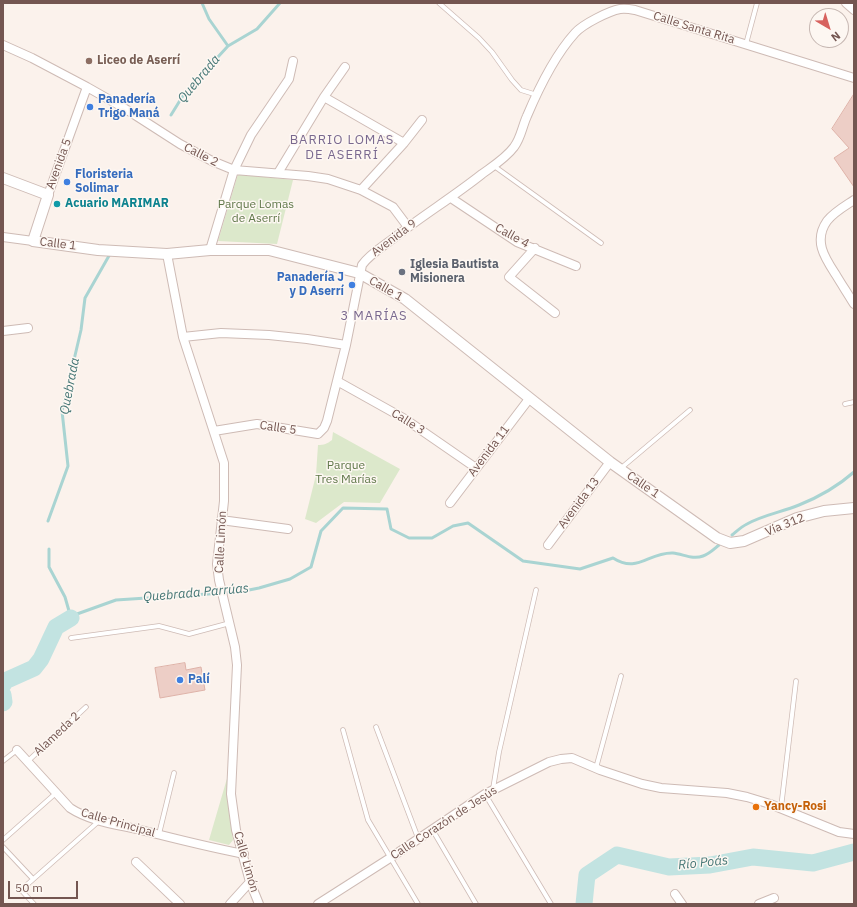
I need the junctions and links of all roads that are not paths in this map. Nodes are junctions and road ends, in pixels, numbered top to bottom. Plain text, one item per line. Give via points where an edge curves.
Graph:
1 (439, 3) edge
2 (757, 3) edge
3 (846, 3) edge
4 (636, 6) edge
5 (854, 10) edge
6 (746, 44) junction
7 (3, 45) edge
8 (293, 62) dead end
9 (345, 67) dead end
10 (854, 78) edge
11 (87, 87) junction
12 (537, 96) junction
13 (324, 98) junction
14 (422, 120) dead end
15 (404, 143) junction
16 (493, 166) junction
17 (234, 170) junction
18 (278, 173) junction
19 (3, 178) edge
20 (362, 190) junction
21 (48, 195) junction
22 (451, 198) junction
23 (854, 200) edge
24 (408, 227) junction
25 (3, 237) edge
26 (33, 241) junction
27 (601, 243) dead end
28 (535, 248) junction
29 (210, 250) junction
30 (167, 254) junction
31 (576, 266) dead end
32 (359, 273) junction
33 (854, 304) edge
34 (555, 313) dead end
35 (28, 328) dead end
36 (3, 331) edge
37 (183, 337) junction
38 (346, 345) junction
39 (337, 381) junction
40 (529, 399) junction
41 (854, 402) edge
42 (845, 404) dead end
43 (690, 410) dead end
44 (214, 431) junction
45 (318, 434) joint
46 (610, 462) junction
47 (476, 468) junction
48 (620, 469) junction
49 (450, 503) dead end
50 (854, 508) edge
51 (221, 520) junction
52 (288, 529) dead end
53 (717, 538) joint
54 (548, 545) dead end
55 (536, 590) dead end
56 (230, 623) junction
57 (71, 638) dead end
58 (622, 676) dead end
59 (796, 681) dead end
60 (86, 707) dead end
61 (376, 727) dead end
62 (342, 730) dead end
63 (17, 750) joint
64 (3, 761) edge
65 (28, 762) junction
66 (596, 769) junction
67 (174, 773) dead end
68 (493, 790) junction
69 (56, 793) junction
70 (485, 794) junction
71 (782, 809) junction
72 (99, 820) junction
73 (432, 829) junction
74 (854, 834) edge
75 (158, 835) junction
76 (418, 838) junction
77 (3, 840) edge
78 (3, 847) edge
79 (244, 854) junction
80 (390, 858) junction
81 (136, 862) dead end
82 (33, 879) junction
83 (250, 882) junction
84 (675, 894) dead end
85 (774, 898) dead end
86 (34, 904) edge
87 (180, 904) edge
88 (230, 904) edge
89 (259, 904) edge
90 (318, 904) edge
91 (418, 904) edge
92 (476, 904) edge
93 (551, 904) edge
94 (682, 904) edge
95 (759, 904) edge

1 - 12 lane via 479,38 521,90
2 - 6 lane
3 - 5 street
4 - 6 street, Calle Santa Rita
4 - 12 street, Calle Santa Rita via 608,12 576,32 553,65
6 - 10 street, Calle Santa Rita
7 - 11 street, Calle 2
8 - 17 street via 290,79 251,135
9 - 13 street
11 - 17 street, Calle 2 via 180,144
11 - 21 street, Avenida 5
12 - 16 street, Calle Santa Rita via 514,148
13 - 15 street
13 - 18 street
14 - 15 street
15 - 20 street
16 - 22 street, Avenida 9
16 - 27 lane
17 - 18 street, Calle 2
17 - 29 street
18 - 20 street, Calle 2 via 328,179
19 - 21 street
20 - 24 street, Calle 2 via 393,207
21 - 26 street, Avenida 5
22 - 24 street, Avenida 9
22 - 28 street, Calle 4 via 517,242
23 - 33 street via 827,222 822,232 821,244 823,255
24 - 32 street, Avenida 9 via 367,258
25 - 26 street, Calle 1
26 - 30 street, Calle 1 via 98,250
28 - 31 street, Calle 4
28 - 34 street via 509,277
29 - 30 street, Calle 1
29 - 32 street, Calle 1 via 269,250
30 - 37 street, Calle Limón
32 - 38 street, Avenida 9
32 - 40 street, Calle 1 via 405,299
35 - 36 street
37 - 38 street via 221,333 269,335
37 - 44 street, Calle Limón
38 - 39 street, Avenida 9
39 - 45 street, Avenida 9 via 327,421
39 - 47 street, Calle 3 via 405,419
40 - 46 street, Calle 1
40 - 47 street, Avenida 11
41 - 42 lane
43 - 48 lane
44 - 45 street, Calle 5 via 256,424
44 - 51 street, Calle Limón via 224,462
46 - 48 street, Calle 1
46 - 54 street, Avenida 13
47 - 49 street, Avenida 11
48 - 53 street, Calle 1
50 - 53 street, Vía 312 via 824,510 797,518 744,541 730,543
51 - 52 street
51 - 56 street, Calle Limón via 217,564
55 - 68 lane via 499,752
56 - 57 lane via 189,634 159,626
56 - 79 street, Calle Limón via 237,665 231,794 236,830
58 - 66 lane
59 - 71 lane
60 - 65 lane, Alameda 2
61 - 76 lane
62 - 80 lane via 368,820
63 - 64 lane
63 - 65 street, Calle Principal
65 - 69 street, Calle Principal
66 - 68 street, Calle Corazón de Jesús via 572,758 561,759 549,762
66 - 71 street, Calle Corazón de Jesús via 642,784 727,793
67 - 75 lane
68 - 70 street, Calle Corazón de Jesús
69 - 72 street, Calle Principal via 70,808
69 - 77 lane
70 - 73 street, Calle Corazón de Jesús
70 - 93 lane
71 - 74 street, Calle Corazón de Jesús via 839,832
72 - 75 street, Calle Principal
72 - 82 lane
73 - 76 street, Calle Corazón de Jesús
73 - 92 lane
75 - 79 street, Calle Principal
76 - 80 street, Calle Corazón de Jesús
78 - 82 lane
79 - 83 street, Calle Limón
80 - 90 street, Calle Corazón de Jesús
80 - 91 lane
81 - 87 street
82 - 86 lane via 21,890
83 - 88 street
83 - 89 street, Calle Limón
84 - 94 street
85 - 95 street

